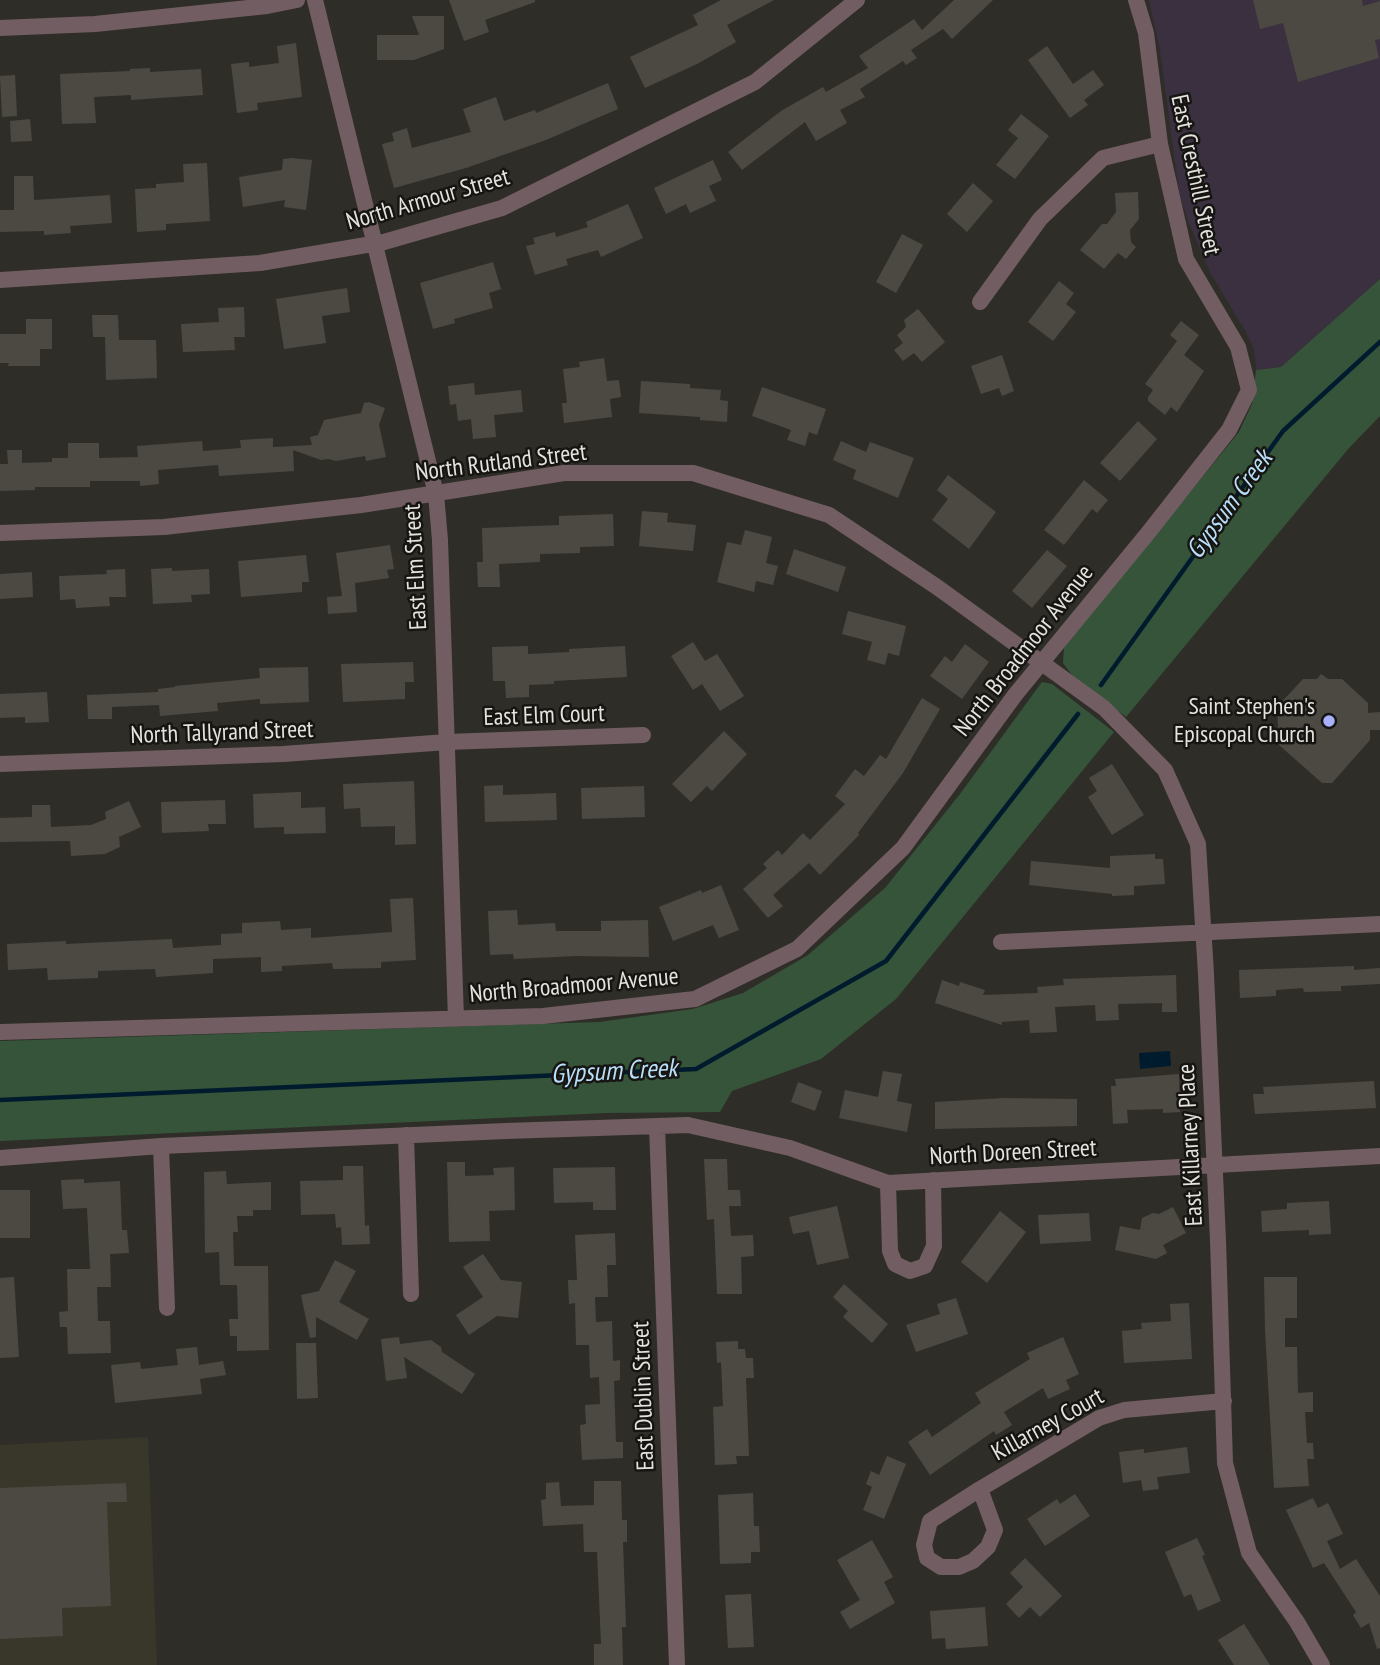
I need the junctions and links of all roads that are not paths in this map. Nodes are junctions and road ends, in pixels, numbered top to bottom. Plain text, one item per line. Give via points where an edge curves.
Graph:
1 (297, 0) edge
2 (315, 0) edge
3 (857, 0) edge
4 (1136, 0) edge
5 (0, 28) edge
6 (1160, 144) junction
7 (374, 244) junction
8 (0, 280) edge
9 (980, 302) dead end
10 (1249, 390) joint
11 (436, 494) junction
12 (0, 533) edge
13 (1041, 663) junction
14 (643, 734) dead end
15 (447, 742) junction
16 (0, 764) edge
17 (1380, 924) edge
18 (1204, 933) junction
19 (1001, 942) dead end
20 (456, 1019) junction
21 (0, 1032) edge
22 (657, 1126) junction
23 (406, 1135) junction
24 (161, 1146) junction
25 (1380, 1156) edge
26 (0, 1158) edge
27 (1215, 1165) junction
28 (933, 1180) junction
29 (888, 1182) junction
30 (411, 1294) dead end
31 (167, 1308) dead end
32 (1224, 1401) junction
33 (980, 1489) junction
34 (677, 1665) edge
35 (1322, 1665) edge

1 - 5 street via 95,24
2 - 7 street, East Elm Street
3 - 7 street, North Armour Street via 755,82 502,208
4 - 6 street, East Cresthill Street via 1146,33
6 - 9 street via 1103,158 1040,219
6 - 10 street, East Cresthill Street via 1186,259 1238,347
7 - 8 street, North Armour Street via 260,263
7 - 11 street, East Elm Street
10 - 13 street, North Broadmoor Avenue via 1229,429
11 - 12 street, North Rutland Street via 164,527
11 - 13 street, North Rutland Street via 564,473 693,473 829,515
11 - 15 street, East Elm Street
13 - 18 street, East Killarney Place via 1104,708 1165,770 1198,844
13 - 20 street, North Broadmoor Avenue via 903,848 797,949 695,999 543,1016
14 - 15 street, East Elm Court
15 - 16 street, North Tallyrand Street via 283,754
15 - 20 street, East Elm Street
17 - 18 street
18 - 19 street
18 - 27 street, East Killarney Place
20 - 21 street, North Broadmoor Avenue
22 - 23 street
22 - 29 street, North Doreen Street via 688,1125 790,1148
22 - 34 street, East Dublin Street
23 - 24 street
23 - 30 street
24 - 26 street
24 - 31 street
25 - 27 street, North Doreen Street
27 - 28 street, North Doreen Street
27 - 32 street, East Killarney Place
28 - 29 street, North Doreen Street
28 - 29 street via 934,1246 925,1266 910,1271 895,1264 890,1251
32 - 33 street, Killarney Court via 1124,1410 1099,1418
32 - 35 street, East Killarney Place via 1226,1463 1250,1553
33 - 33 street, Killarney Court via 930,1521 924,1545 927,1558 942,1567 959,1567 974,1561 988,1547 995,1530

